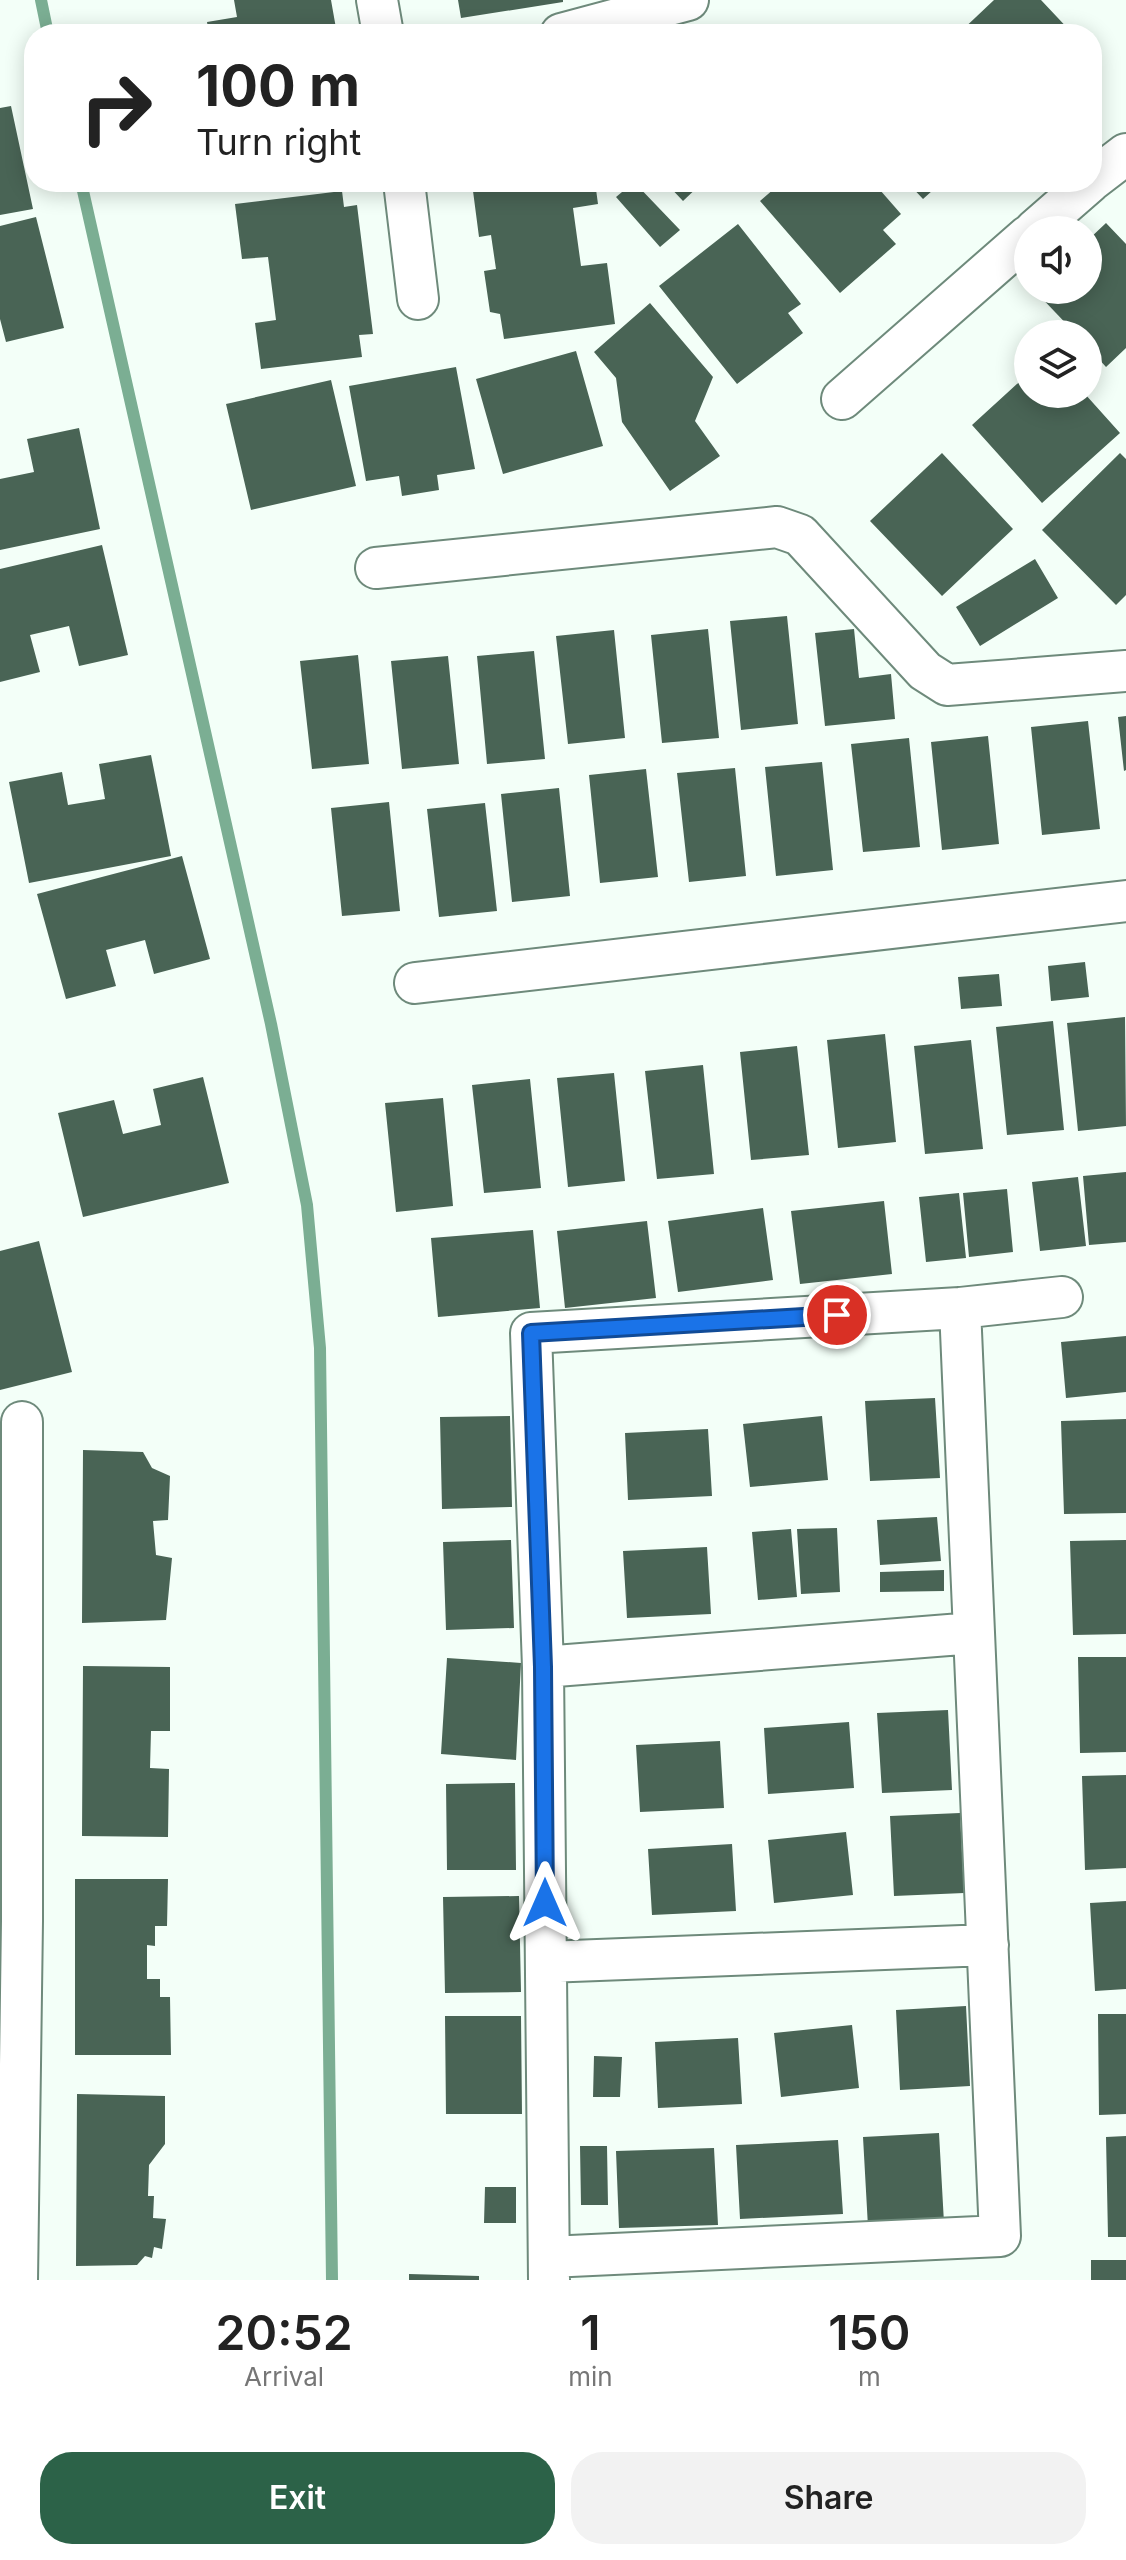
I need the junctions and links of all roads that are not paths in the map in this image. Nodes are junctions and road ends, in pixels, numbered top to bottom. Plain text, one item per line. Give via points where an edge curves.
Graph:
1 (377, 0) edge
2 (688, 0) edge
3 (381, 24) edge
4 (598, 24) edge
5 (1126, 154) edge
6 (1102, 173) edge
7 (405, 192) edge
8 (1078, 192) edge
9 (1051, 216) edge
10 (1014, 248) edge
11 (418, 299) dead end
12 (842, 399) dead end
13 (376, 568) dead end
14 (1126, 671) edge
15 (1126, 901) edge
16 (415, 983) dead end
17 (1062, 1297) dead end
18 (960, 1308) junction
19 (22, 1422) dead end
20 (11, 1585) edge
21 (974, 1633) junction
22 (543, 1667) junction
23 (988, 1945) junction
24 (546, 1962) junction
25 (549, 2269) edge
26 (17, 2280) edge

1 - 3 street
2 - 4 street
5 - 6 street
7 - 11 street
8 - 9 street
10 - 12 street
13 - 14 street via 777,527 800,535 925,671 947,685
15 - 16 street
17 - 18 street
18 - 21 street
18 - 22 street via 531,1333
19 - 20 street
20 - 26 street via 22,1921
21 - 22 street
21 - 23 street
22 - 24 street
23 - 24 street
23 - 25 street via 1000,2236
24 - 25 street

